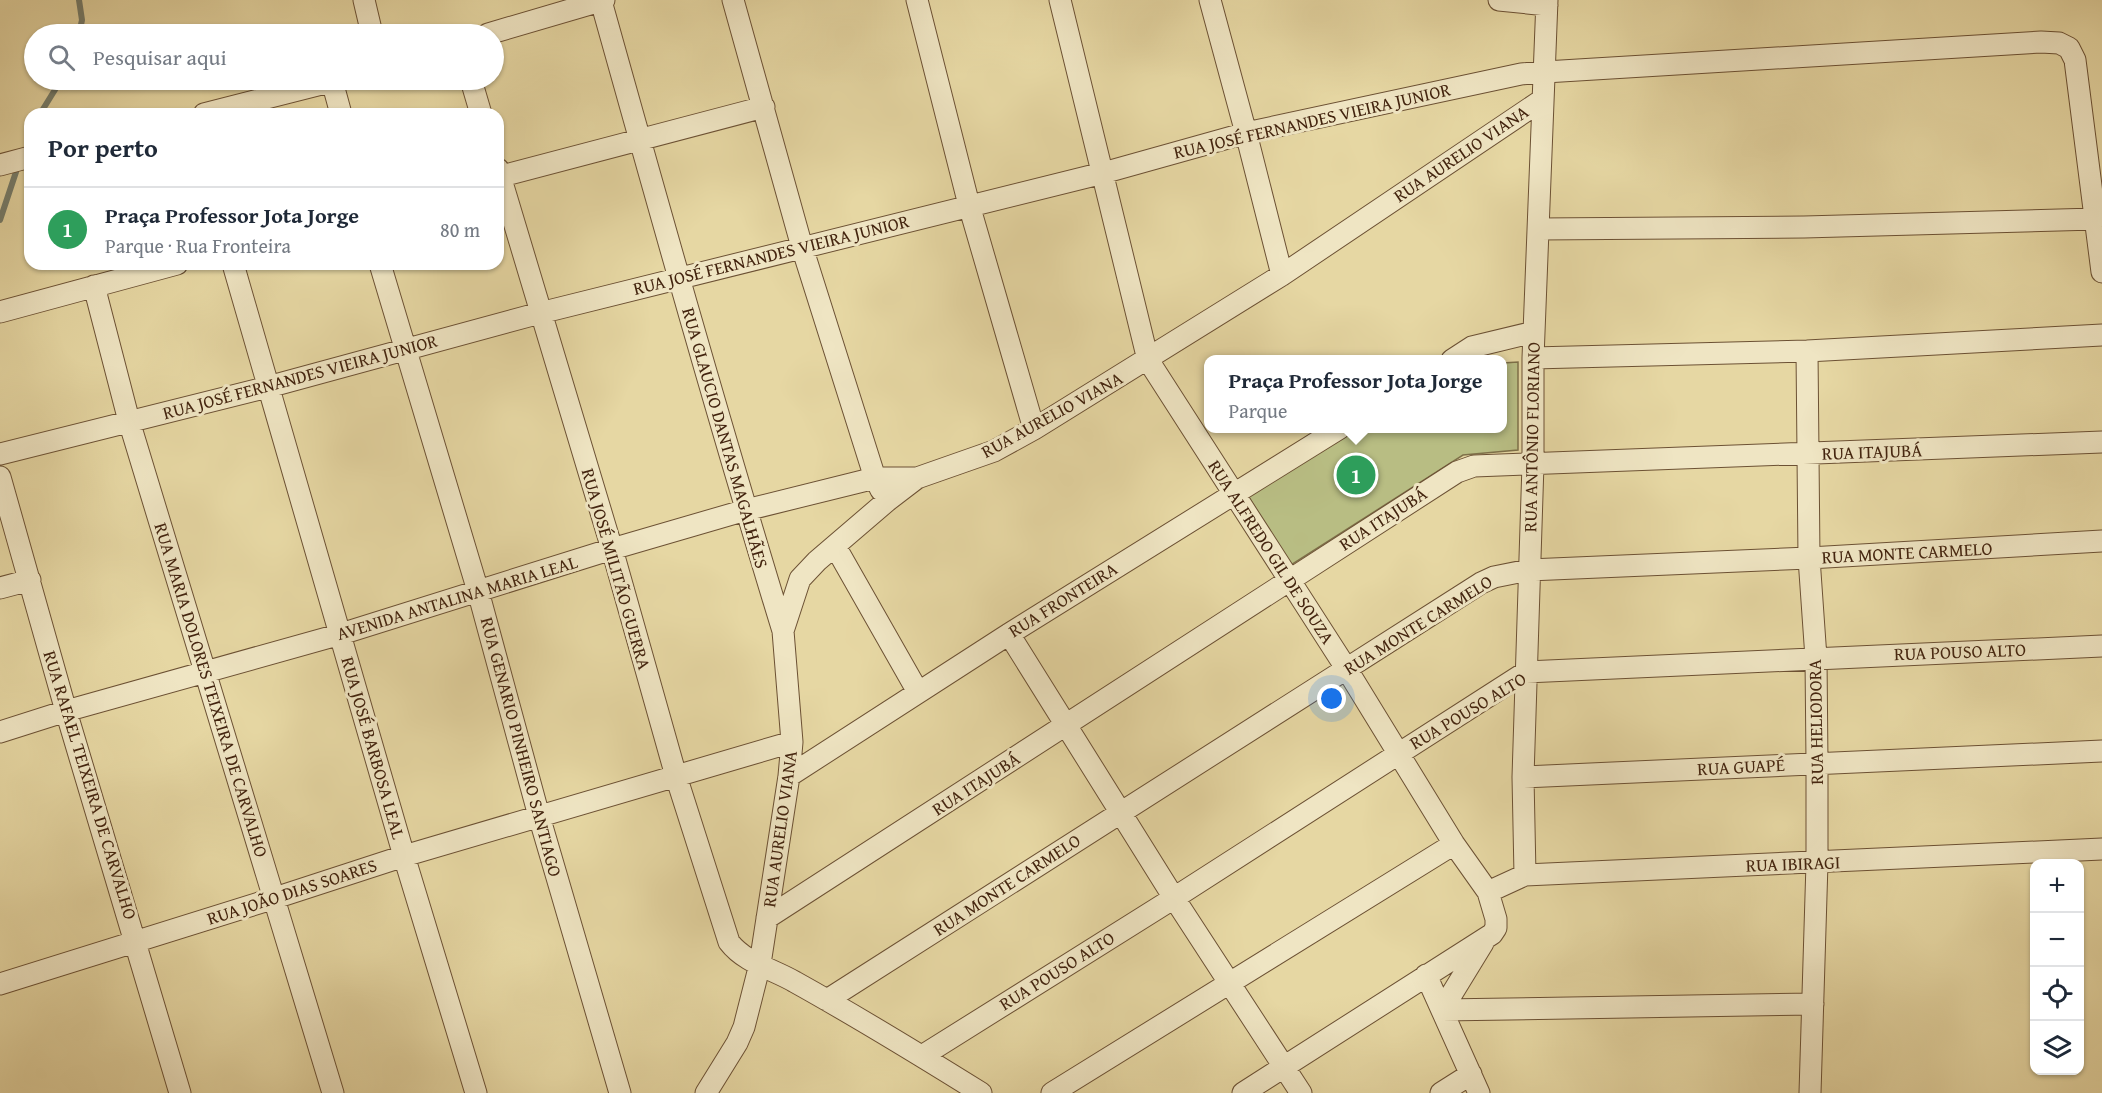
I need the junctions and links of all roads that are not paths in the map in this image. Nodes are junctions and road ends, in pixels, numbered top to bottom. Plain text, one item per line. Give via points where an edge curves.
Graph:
1 (364, 0) edge
2 (602, 0) edge
3 (733, 0) edge
4 (917, 0) edge
5 (1060, 0) edge
6 (1209, 0) edge
7 (1499, 0) edge
8 (577, 3) edge
9 (1547, 3) edge
10 (370, 24) edge
11 (504, 28) edge
12 (1545, 72) junction
13 (296, 90) edge
14 (336, 90) edge
15 (474, 90) edge
16 (1542, 100) junction
17 (764, 107) junction
18 (227, 108) edge
19 (339, 108) edge
20 (480, 108) edge
21 (1246, 133) junction
22 (640, 139) junction
23 (24, 159) edge
24 (0, 165) edge
25 (1103, 172) junction
26 (504, 173) edge
27 (504, 191) edge
28 (969, 205) junction
29 (2096, 219) junction
30 (1539, 229) junction
31 (802, 247) junction
32 (154, 270) edge
33 (235, 270) edge
34 (382, 270) edge
35 (2102, 272) edge
36 (1282, 275) junction
37 (679, 278) junction
38 (94, 286) junction
39 (0, 312) edge
40 (540, 313) junction
41 (1534, 332) junction
42 (2102, 335) edge
43 (405, 351) junction
44 (1807, 351) junction
45 (1460, 355) edge
46 (1533, 358) junction
47 (1148, 360) junction
48 (268, 387) junction
49 (129, 421) junction
50 (1034, 429) junction
51 (1333, 433) edge
52 (2102, 442) edge
53 (0, 454) edge
54 (1808, 454) junction
55 (1533, 464) junction
56 (0, 477) edge
57 (875, 478) junction
58 (917, 478) junction
59 (1234, 493) junction
60 (887, 501) junction
61 (746, 510) junction
62 (2102, 541) edge
63 (835, 546) junction
64 (612, 549) junction
65 (1809, 558) junction
66 (1529, 570) junction
67 (30, 580) junction
68 (1289, 580) junction
69 (0, 588) edge
70 (477, 591) junction
71 (783, 631) junction
72 (341, 634) junction
73 (1009, 634) junction
74 (2102, 646) edge
75 (1816, 658) junction
76 (1346, 668) junction
77 (1526, 672) junction
78 (205, 674) junction
79 (918, 693) junction
80 (66, 711) junction
81 (1066, 726) junction
82 (0, 732) edge
83 (792, 742) junction
84 (2102, 751) edge
85 (1398, 753) junction
86 (1817, 763) junction
87 (676, 776) junction
88 (789, 776) junction
89 (1523, 777) junction
90 (1121, 812) junction
91 (539, 816) junction
92 (1454, 843) junction
93 (2102, 849) edge
94 (404, 856) junction
95 (1817, 863) junction
96 (1525, 875) junction
97 (1488, 892) junction
98 (275, 898) junction
99 (1174, 898) junction
100 (767, 918) junction
101 (1487, 938) junction
102 (136, 942) junction
103 (755, 962) junction
104 (1426, 975) junction
105 (1230, 983) junction
106 (0, 984) edge
107 (827, 1000) junction
108 (1813, 1004) junction
109 (1442, 1010) junction
110 (922, 1056) junction
111 (1284, 1067) junction
112 (1475, 1083) edge
113 (180, 1093) edge
114 (333, 1093) edge
115 (476, 1093) edge
116 (620, 1093) edge
117 (706, 1093) edge
118 (981, 1093) edge
119 (1052, 1093) edge
120 (1244, 1093) edge
121 (1301, 1093) edge
122 (1441, 1093) edge
123 (1810, 1093) edge

1 - 10 street
2 - 8 street
2 - 22 street, RUA GLAUCIO DANTAS MAGALHÃES
3 - 17 street
4 - 28 street
5 - 25 street, RUA ALFREDO GIL DE SOUZA
6 - 21 street
7 - 9 street
8 - 11 street
9 - 12 street, RUA ANTÔNIO FLORIANO
12 - 16 street, RUA ANTÔNIO FLORIANO
12 - 21 street, RUA JOSÉ FERNANDES VIEIRA JUNIOR
12 - 29 street, RUA JOSÉ FERNANDES VIEIRA JUNIOR via 2059,43 2069,48 2075,60
13 - 18 street
14 - 19 street
15 - 20 street
16 - 30 street, RUA ANTÔNIO FLORIANO
16 - 36 street, RUA AURELIO VIANA
17 - 22 street
17 - 31 street
21 - 25 street, RUA JOSÉ FERNANDES VIEIRA JUNIOR
21 - 36 street
22 - 26 street
22 - 37 street, RUA GLAUCIO DANTAS MAGALHÃES
23 - 24 street
25 - 28 street, RUA JOSÉ FERNANDES VIEIRA JUNIOR
25 - 47 street, RUA ALFREDO GIL DE SOUZA
27 - 40 street, RUA JOSÉ MILITÃO GUERRA
28 - 31 street, RUA JOSÉ FERNANDES VIEIRA JUNIOR
28 - 50 street
29 - 30 street
29 - 35 street
30 - 41 street, RUA ANTÔNIO FLORIANO
31 - 37 street, RUA JOSÉ FERNANDES VIEIRA JUNIOR
31 - 57 street
32 - 38 street
33 - 48 street, RUA JOSÉ BARBOSA LEAL
34 - 43 street, RUA GENARIO PINHEIRO SANTIAGO
36 - 47 street, RUA AURELIO VIANA
37 - 40 street, RUA JOSÉ FERNANDES VIEIRA JUNIOR
37 - 61 street, RUA GLAUCIO DANTAS MAGALHÃES
38 - 39 street
38 - 49 street, RUA MARIA DOLORES TEIXEIRA DE CARVALHO
40 - 43 street, RUA JOSÉ FERNANDES VIEIRA JUNIOR
40 - 64 street, RUA JOSÉ MILITÃO GUERRA
41 - 45 street via 1472,347
41 - 46 street, RUA ANTÔNIO FLORIANO
42 - 44 street
43 - 48 street, RUA JOSÉ FERNANDES VIEIRA JUNIOR
43 - 70 street, RUA GENARIO PINHEIRO SANTIAGO
44 - 46 street
44 - 54 street, RUA HELIODORA
46 - 55 street, RUA ANTÔNIO FLORIANO
47 - 50 street, RUA AURELIO VIANA
47 - 59 street, RUA ALFREDO GIL DE SOUZA
48 - 49 street, RUA JOSÉ FERNANDES VIEIRA JUNIOR
48 - 72 street, RUA JOSÉ BARBOSA LEAL
49 - 53 street, RUA JOSÉ FERNANDES VIEIRA JUNIOR
49 - 78 street, RUA MARIA DOLORES TEIXEIRA DE CARVALHO
50 - 58 street, RUA AURELIO VIANA via 994,451
51 - 59 street, RUA FRONTEIRA
52 - 54 street, RUA ITAJUBÁ
54 - 55 street, RUA ITAJUBÁ
54 - 65 street, RUA HELIODORA
55 - 66 street, RUA ANTÔNIO FLORIANO
55 - 68 street, RUA ITAJUBÁ via 1474,466 1457,472
56 - 67 street, RUA RAFAEL TEIXEIRA DE CARVALHO
57 - 58 street, AVENIDA ANTALINA MARIA LEAL
57 - 60 street
57 - 61 street, AVENIDA ANTALINA MARIA LEAL
58 - 60 street, RUA AURELIO VIANA
59 - 68 street, RUA ALFREDO GIL DE SOUZA
59 - 73 street, RUA FRONTEIRA
60 - 63 street, RUA AURELIO VIANA
61 - 64 street, AVENIDA ANTALINA MARIA LEAL
61 - 71 street, RUA GLAUCIO DANTAS MAGALHÃES
62 - 65 street, RUA MONTE CARMELO
63 - 71 street, RUA AURELIO VIANA via 800,579
63 - 79 street
64 - 70 street, AVENIDA ANTALINA MARIA LEAL
64 - 87 street, RUA JOSÉ MILITÃO GUERRA
65 - 66 street, RUA MONTE CARMELO
65 - 75 street, RUA HELIODORA
66 - 76 street, RUA MONTE CARMELO via 1481,583
66 - 77 street, RUA ANTÔNIO FLORIANO
67 - 69 street
67 - 80 street, RUA RAFAEL TEIXEIRA DE CARVALHO
68 - 76 street, RUA ALFREDO GIL DE SOUZA
68 - 81 street, RUA ITAJUBÁ
70 - 72 street, AVENIDA ANTALINA MARIA LEAL
70 - 91 street, RUA GENARIO PINHEIRO SANTIAGO
71 - 83 street, RUA AURELIO VIANA
72 - 78 street, AVENIDA ANTALINA MARIA LEAL
72 - 94 street, RUA JOSÉ BARBOSA LEAL
73 - 79 street, RUA FRONTEIRA
73 - 81 street
74 - 75 street, RUA POUSO ALTO
75 - 77 street, RUA POUSO ALTO
75 - 86 street, RUA HELIODORA
76 - 85 street, RUA ALFREDO GIL DE SOUZA
76 - 90 street, RUA MONTE CARMELO
77 - 85 street, RUA POUSO ALTO
77 - 89 street, RUA ANTÔNIO FLORIANO
78 - 80 street, AVENIDA ANTALINA MARIA LEAL
78 - 98 street, RUA MARIA DOLORES TEIXEIRA DE CARVALHO
79 - 88 street, RUA FRONTEIRA
80 - 82 street, AVENIDA ANTALINA MARIA LEAL
80 - 102 street, RUA RAFAEL TEIXEIRA DE CARVALHO
81 - 90 street
81 - 100 street, RUA ITAJUBÁ
83 - 87 street, RUA JOÃO DIAS SOARES
83 - 88 street, RUA AURELIO VIANA
84 - 86 street, RUA GUAPÉ
85 - 92 street, RUA ALFREDO GIL DE SOUZA
85 - 99 street, RUA POUSO ALTO
86 - 89 street, RUA GUAPÉ
86 - 95 street, RUA HELIODORA
87 - 91 street, RUA JOÃO DIAS SOARES
87 - 103 street, RUA JOSÉ MILITÃO GUERRA via 726,935 736,951
88 - 100 street, RUA AURELIO VIANA
89 - 96 street, RUA ANTÔNIO FLORIANO
90 - 99 street
90 - 107 street, RUA MONTE CARMELO
91 - 94 street, RUA JOÃO DIAS SOARES
91 - 116 street, RUA GENARIO PINHEIRO SANTIAGO
92 - 97 street, RUA ALFREDO GIL DE SOUZA
92 - 105 street
93 - 95 street, RUA IBIRAGI
94 - 98 street, RUA JOÃO DIAS SOARES
94 - 115 street, RUA JOSÉ BARBOSA LEAL
95 - 96 street, RUA IBIRAGI
95 - 108 street, RUA HELIODORA
96 - 97 street, RUA IBIRAGI
97 - 101 street, RUA ALFREDO GIL DE SOUZA via 1496,928
98 - 102 street, RUA JOÃO DIAS SOARES
98 - 114 street, RUA MARIA DOLORES TEIXEIRA DE CARVALHO
99 - 105 street
99 - 110 street, RUA POUSO ALTO
100 - 103 street, RUA AURELIO VIANA
101 - 104 street
101 - 109 street
102 - 106 street, RUA JOÃO DIAS SOARES
102 - 113 street, RUA RAFAEL TEIXEIRA DE CARVALHO
103 - 107 street, RUA JOSÉ MILITÃO GUERRA
103 - 117 street, RUA AURELIO VIANA via 744,1027
104 - 109 street
104 - 111 street
105 - 111 street
105 - 119 street
107 - 110 street, RUA JOSÉ MILITÃO GUERRA
108 - 109 street
108 - 123 street, RUA HELIODORA
109 - 112 street
110 - 118 street, RUA JOSÉ MILITÃO GUERRA
111 - 120 street
111 - 121 street
112 - 122 street

